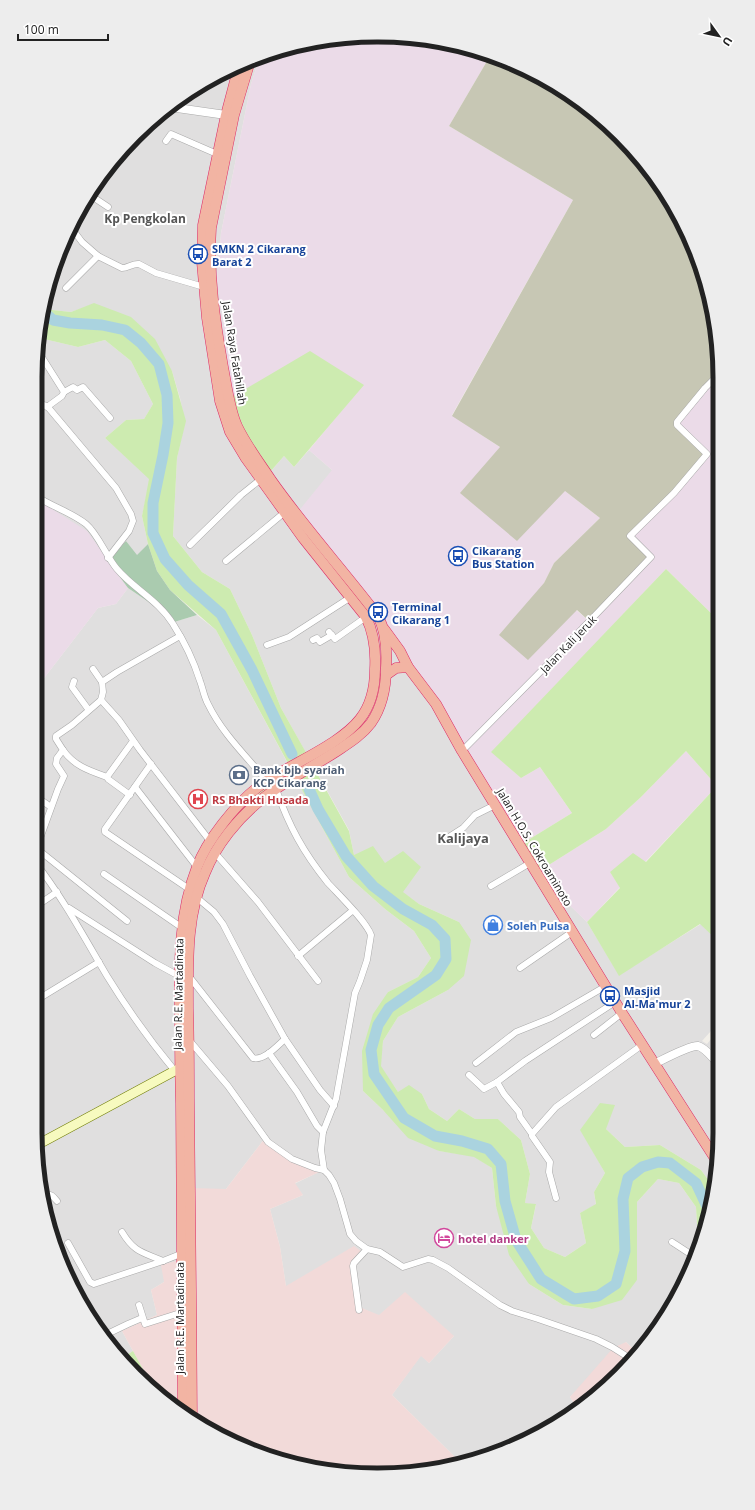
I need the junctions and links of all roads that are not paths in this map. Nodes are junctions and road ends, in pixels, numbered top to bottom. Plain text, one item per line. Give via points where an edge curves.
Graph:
1 (248, 69) edge
2 (237, 73) edge
3 (177, 108) edge
4 (226, 115) junction
5 (166, 140) dead end
6 (217, 154) junction
7 (95, 198) edge
8 (108, 207) dead end
9 (75, 233) edge
10 (98, 256) junction
11 (204, 287) junction
12 (66, 288) dead end
13 (43, 359) edge
14 (713, 380) edge
15 (64, 392) junction
16 (42, 407) edge
17 (47, 407) junction
18 (110, 418) dead end
19 (261, 479) junction
20 (42, 499) edge
21 (285, 512) junction
22 (190, 545) dead end
23 (108, 558) junction
24 (226, 561) dead end
25 (351, 597) junction
26 (368, 621) junction
27 (383, 628) junction
28 (180, 636) junction
29 (313, 640) dead end
30 (267, 644) dead end
31 (408, 667) junction
32 (93, 669) dead end
33 (386, 675) junction
34 (74, 681) dead end
35 (102, 682) junction
36 (101, 700) junction
37 (88, 709) junction
38 (133, 741) junction
39 (338, 744) junction
40 (321, 749) junction
41 (63, 750) junction
42 (462, 751) junction
43 (327, 758) junction
44 (151, 764) junction
45 (107, 777) junction
46 (267, 781) junction
47 (135, 787) junction
48 (276, 789) junction
49 (130, 795) junction
50 (42, 801) edge
51 (495, 805) junction
52 (51, 807) junction
53 (42, 833) edge
54 (449, 837) dead end
55 (210, 841) junction
56 (215, 853) junction
57 (42, 855) edge
58 (530, 863) junction
59 (197, 867) junction
60 (42, 872) edge
61 (104, 874) dead end
62 (491, 886) dead end
63 (57, 892) junction
64 (193, 893) junction
65 (42, 902) edge
66 (67, 907) junction
67 (352, 911) junction
68 (127, 921) dead end
69 (182, 927) junction
70 (572, 932) junction
71 (298, 956) junction
72 (99, 962) junction
73 (520, 968) dead end
74 (183, 975) junction
75 (318, 981) dead end
76 (606, 986) junction
77 (42, 997) edge
78 (615, 1002) junction
79 (622, 1012) junction
80 (594, 1035) dead end
81 (285, 1039) junction
82 (189, 1040) junction
83 (642, 1044) junction
84 (269, 1053) junction
85 (713, 1058) edge
86 (476, 1063) dead end
87 (654, 1064) junction
88 (178, 1070) junction
89 (470, 1075) dead end
90 (497, 1082) junction
91 (334, 1106) junction
92 (323, 1132) junction
93 (532, 1134) junction
94 (42, 1142) edge
95 (712, 1154) edge
96 (324, 1170) junction
97 (47, 1194) edge
98 (556, 1198) dead end
99 (57, 1201) dead end
100 (122, 1232) dead end
101 (672, 1242) dead end
102 (68, 1243) dead end
103 (367, 1249) junction
104 (183, 1253) junction
105 (690, 1254) edge
106 (163, 1261) junction
107 (139, 1305) dead end
108 (359, 1310) dead end
109 (183, 1312) junction
110 (142, 1318) junction
111 (109, 1333) edge
112 (628, 1357) edge
113 (183, 1406) edge
114 (192, 1412) edge

1 - 27 highway, Jalan Raya Fatahillah via 234,116 210,239 215,321 228,396 237,425 254,455 282,496 374,611
2 - 4 highway, Jalan Raya Fatahillah
3 - 4 street
4 - 6 highway, Jalan Raya Fatahillah
5 - 6 street via 171,134
6 - 11 highway, Jalan Raya Fatahillah via 203,225
7 - 8 street
9 - 10 street
10 - 11 street via 122,268 136,263 156,273
10 - 12 street
11 - 19 highway, Jalan Raya Fatahillah via 224,418 236,443
13 - 15 street
14 - 42 street, Jalan Kali Jeruk via 677,422 677,425 707,454 674,493 630,536 651,557
15 - 17 street
15 - 18 street via 73,387 77,390 83,387
16 - 17 street
17 - 23 street via 116,488 131,514 133,521 129,531
19 - 21 highway, Jalan Raya Fatahillah
19 - 22 street
20 - 23 street via 87,524
21 - 24 street
21 - 25 highway, Jalan Raya Fatahillah
23 - 28 street via 159,606
25 - 26 highway, Jalan Raya Fatahillah
25 - 30 street via 289,637
26 - 29 street via 335,639 330,634 320,642 317,638
26 - 39 highway, Jalan R.E. Martadinata via 376,659 371,698 362,717
27 - 31 highway, Jalan H.O.S. Cokroaminoto
27 - 33 highway, Jalan R.E. Martadinata
28 - 35 street
28 - 46 street via 199,678 204,697 215,717
31 - 33 highway via 396,668
31 - 42 highway, Jalan H.O.S. Cokroaminoto via 436,704
32 - 35 street
33 - 39 highway, Jalan R.E. Martadinata via 383,695 373,719 364,731
34 - 37 street via 72,686
35 - 36 street
36 - 37 street
36 - 38 street
37 - 41 street via 56,736
38 - 44 street
38 - 45 street
39 - 40 highway, Jalan R.E. Martadinata
39 - 43 highway, Jalan R.E. Martadinata
40 - 43 highway
40 - 46 highway, Jalan R.E. Martadinata
41 - 45 street via 78,765
41 - 52 street via 56,762 64,776
42 - 51 highway, Jalan H.O.S. Cokroaminoto
43 - 48 highway, Jalan R.E. Martadinata
44 - 47 street
44 - 55 street
45 - 49 street
46 - 55 highway, Jalan R.E. Martadinata via 242,802
47 - 49 street
47 - 59 street
48 - 56 highway, Jalan R.E. Martadinata via 249,810
48 - 67 street via 289,824 302,847
49 - 64 street via 105,829 105,833
50 - 52 street
51 - 54 street via 475,815 463,828
51 - 58 highway, Jalan H.O.S. Cokroaminoto
52 - 53 street
55 - 59 highway, Jalan R.E. Martadinata
56 - 64 highway, Jalan R.E. Martadinata
56 - 71 street via 250,892
57 - 68 street
58 - 62 street
58 - 70 highway, Jalan H.O.S. Cokroaminoto
59 - 64 highway, Jalan R.E. Martadinata
60 - 63 street
61 - 69 street
63 - 65 street
63 - 66 street
64 - 69 highway, Jalan R.E. Martadinata
64 - 74 highway, Jalan R.E. Martadinata
64 - 81 street via 223,924
66 - 72 street
66 - 74 street via 155,963
67 - 71 street
67 - 91 street via 370,932 371,938 363,974 355,993
69 - 74 highway, Jalan R.E. Martadinata
70 - 73 street
70 - 76 highway, Jalan H.O.S. Cokroaminoto
71 - 75 street
72 - 77 street
72 - 88 street via 146,1036
74 - 82 highway, Jalan R.E. Martadinata
74 - 84 street via 253,1058
74 - 88 highway, Jalan R.E. Martadinata
76 - 78 highway, Jalan H.O.S. Cokroaminoto
76 - 86 street via 551,1018 516,1032
78 - 79 highway, Jalan H.O.S. Cokroaminoto
78 - 90 street
79 - 80 street
79 - 83 highway, Jalan H.O.S. Cokroaminoto
81 - 84 street
81 - 91 street
82 - 96 street via 228,1086 268,1142 292,1159
82 - 114 highway, Jalan R.E. Martadinata
83 - 87 highway, Jalan H.O.S. Cokroaminoto
83 - 93 street via 568,1097 547,1115
84 - 92 street
85 - 87 street via 698,1046
87 - 95 highway, Jalan H.O.S. Cokroaminoto
88 - 94 main road
88 - 104 highway, Jalan R.E. Martadinata
89 - 90 street via 484,1089
90 - 93 street via 520,1112 520,1117
91 - 92 street
92 - 96 street via 321,1150
93 - 98 street via 550,1162 549,1172
96 - 103 street via 334,1183 350,1234
97 - 99 street
100 - 106 street via 129,1243 138,1250
101 - 105 street
102 - 106 street via 92,1283
103 - 108 street via 353,1266
103 - 112 street via 380,1252 403,1266 433,1260 512,1311 596,1339
104 - 106 street
104 - 109 highway, Jalan R.E. Martadinata
107 - 110 street
109 - 110 street via 147,1324
109 - 113 highway, Jalan R.E. Martadinata
110 - 111 street

